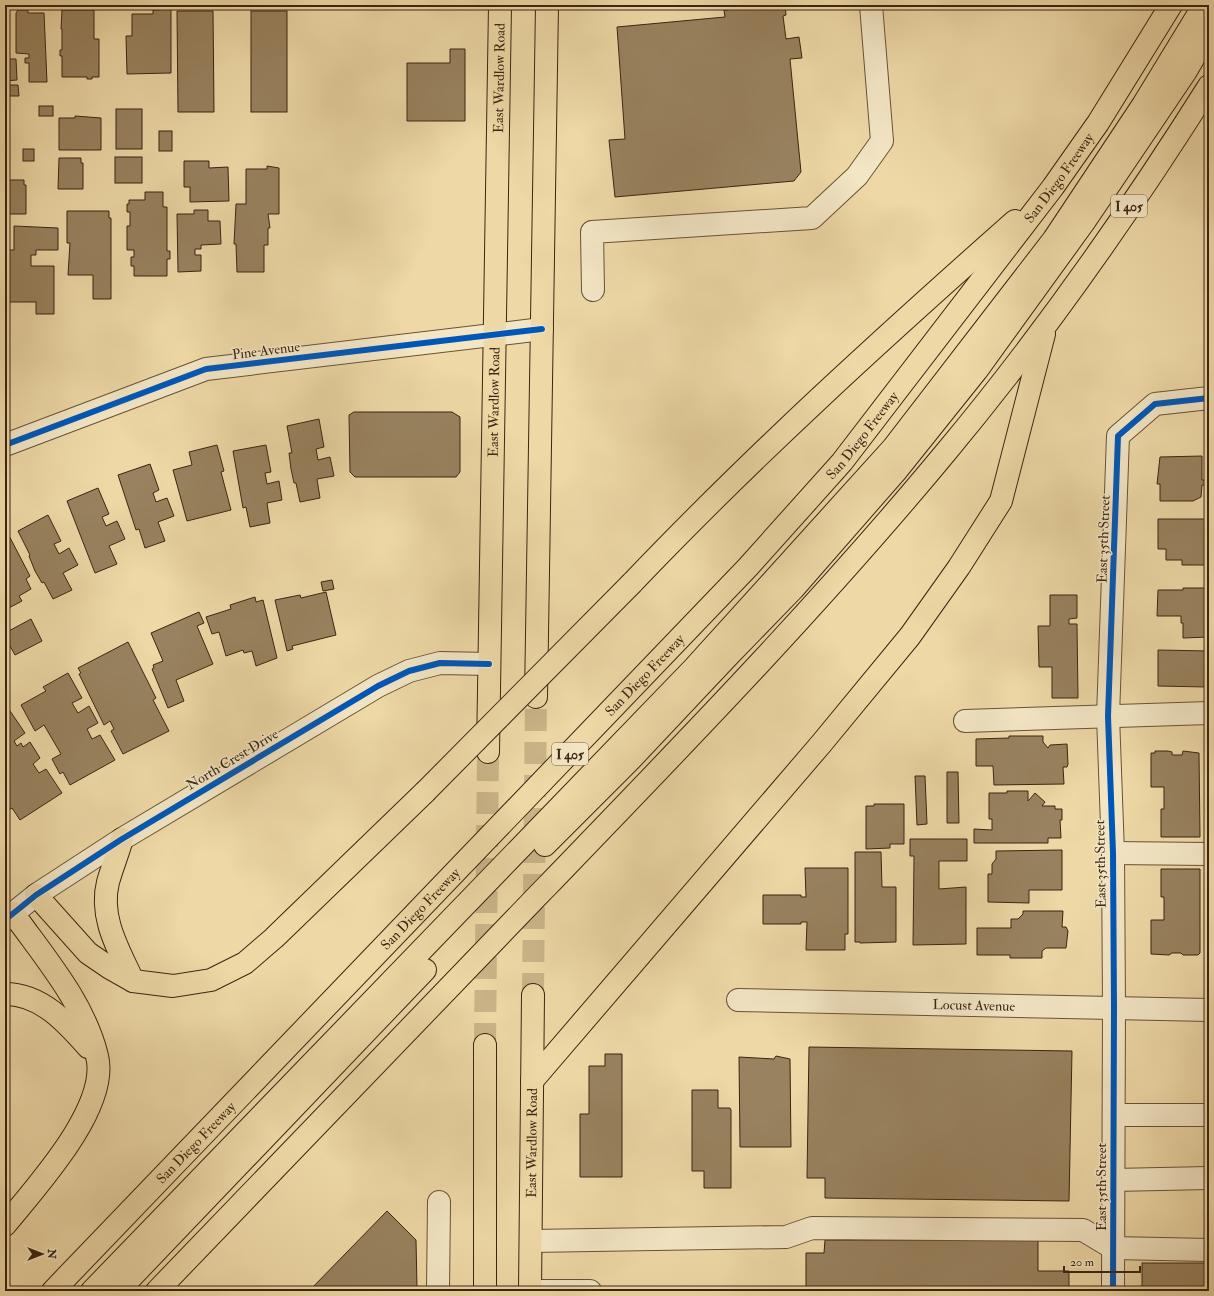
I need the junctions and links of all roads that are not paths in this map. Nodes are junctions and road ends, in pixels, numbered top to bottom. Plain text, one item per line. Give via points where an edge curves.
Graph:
1 (500, 5) edge
2 (547, 5) edge
3 (871, 5) edge
4 (1171, 5) edge
5 (1204, 5) edge
6 (1209, 31) edge
7 (1209, 86) edge
8 (1053, 187) junction
9 (593, 290) dead end
10 (1046, 325) junction
11 (542, 329) junction
12 (494, 335) junction
13 (1209, 398) edge
14 (5, 445) edge
15 (489, 664) junction
16 (536, 697) tunnel mouth
17 (1209, 713) edge
18 (1108, 716) junction
19 (965, 721) dead end
20 (488, 752) tunnel mouth
21 (122, 839) junction
22 (1113, 853) junction
23 (1209, 854) edge
24 (36, 894) junction
25 (9, 916) edge
26 (133, 981) junction
27 (5, 994) edge
28 (533, 995) tunnel mouth
29 (738, 1000) dead end
30 (1114, 1007) junction
31 (1209, 1010) edge
32 (485, 1045) tunnel mouth
33 (98, 1057) junction
34 (532, 1081) junction
35 (1114, 1115) junction
36 (1209, 1115) edge
37 (1209, 1178) edge
38 (1113, 1180) junction
39 (439, 1202) dead end
40 (5, 1225) edge
41 (531, 1241) junction
42 (1113, 1248) junction
43 (1209, 1250) edge
44 (53, 1291) edge
45 (92, 1291) edge
46 (118, 1291) edge
47 (156, 1291) edge
48 (438, 1291) edge
49 (485, 1291) edge
50 (530, 1291) edge
51 (590, 1291) edge
52 (1113, 1291) edge

1 - 12 main road, East Wardlow Road
2 - 11 main road
3 - 9 street via 882,141 857,176 812,218 592,232
4 - 8 main road, San Diego Freeway / I 405 via 1098,123
5 - 45 main road via 1143,105 1054,239 893,448 688,674
6 - 46 main road via 1186,70 1084,222 977,370 897,470 793,589 630,760 520,870
7 - 10 main road, I 405 via 1163,159
8 - 26 main road, bridge via 898,324 703,510 425,792 246,963 211,980 173,986
8 - 44 main road, San Diego Freeway / I 405 via 842,462 748,567
10 - 34 main road via 1001,501 959,567 910,636 826,738
10 - 47 main road, I 405 via 948,451 762,662
11 - 12 street, Pine Avenue
11 - 16 main road
12 - 14 street, Pine Avenue via 206,369
12 - 15 main road, East Wardlow Road
13 - 18 street, East 35th Street via 1155,404 1118,436
15 - 20 main road, East Wardlow Road
15 - 21 street, North Crest Drive via 440,663 403,674 378,686
17 - 18 street
18 - 19 street
18 - 22 street, East 35th Street
21 - 24 street, North Crest Drive
21 - 26 main road via 108,884 106,916
22 - 23 street
22 - 30 street, East 35th Street
24 - 25 street, North Crest Drive
24 - 26 main road via 88,953
25 - 33 main road via 60,979 81,1013
27 - 33 main road via 27,997 43,1004 70,1026
28 - 34 main road, East Wardlow Road
29 - 30 street, Locust Avenue
30 - 31 street, Locust Avenue
30 - 35 street, East 35th Street
32 - 49 main road
33 - 40 main road via 94,1094 84,1119 67,1146
34 - 41 main road, East Wardlow Road
35 - 36 street
35 - 38 street, East 35th Street
37 - 38 street
38 - 42 street, East 35th Street
39 - 48 street
41 - 42 street via 786,1237 812,1228 1083,1230
41 - 50 main road, East Wardlow Road
42 - 43 street
42 - 52 street, East 35th Street
50 - 51 street

